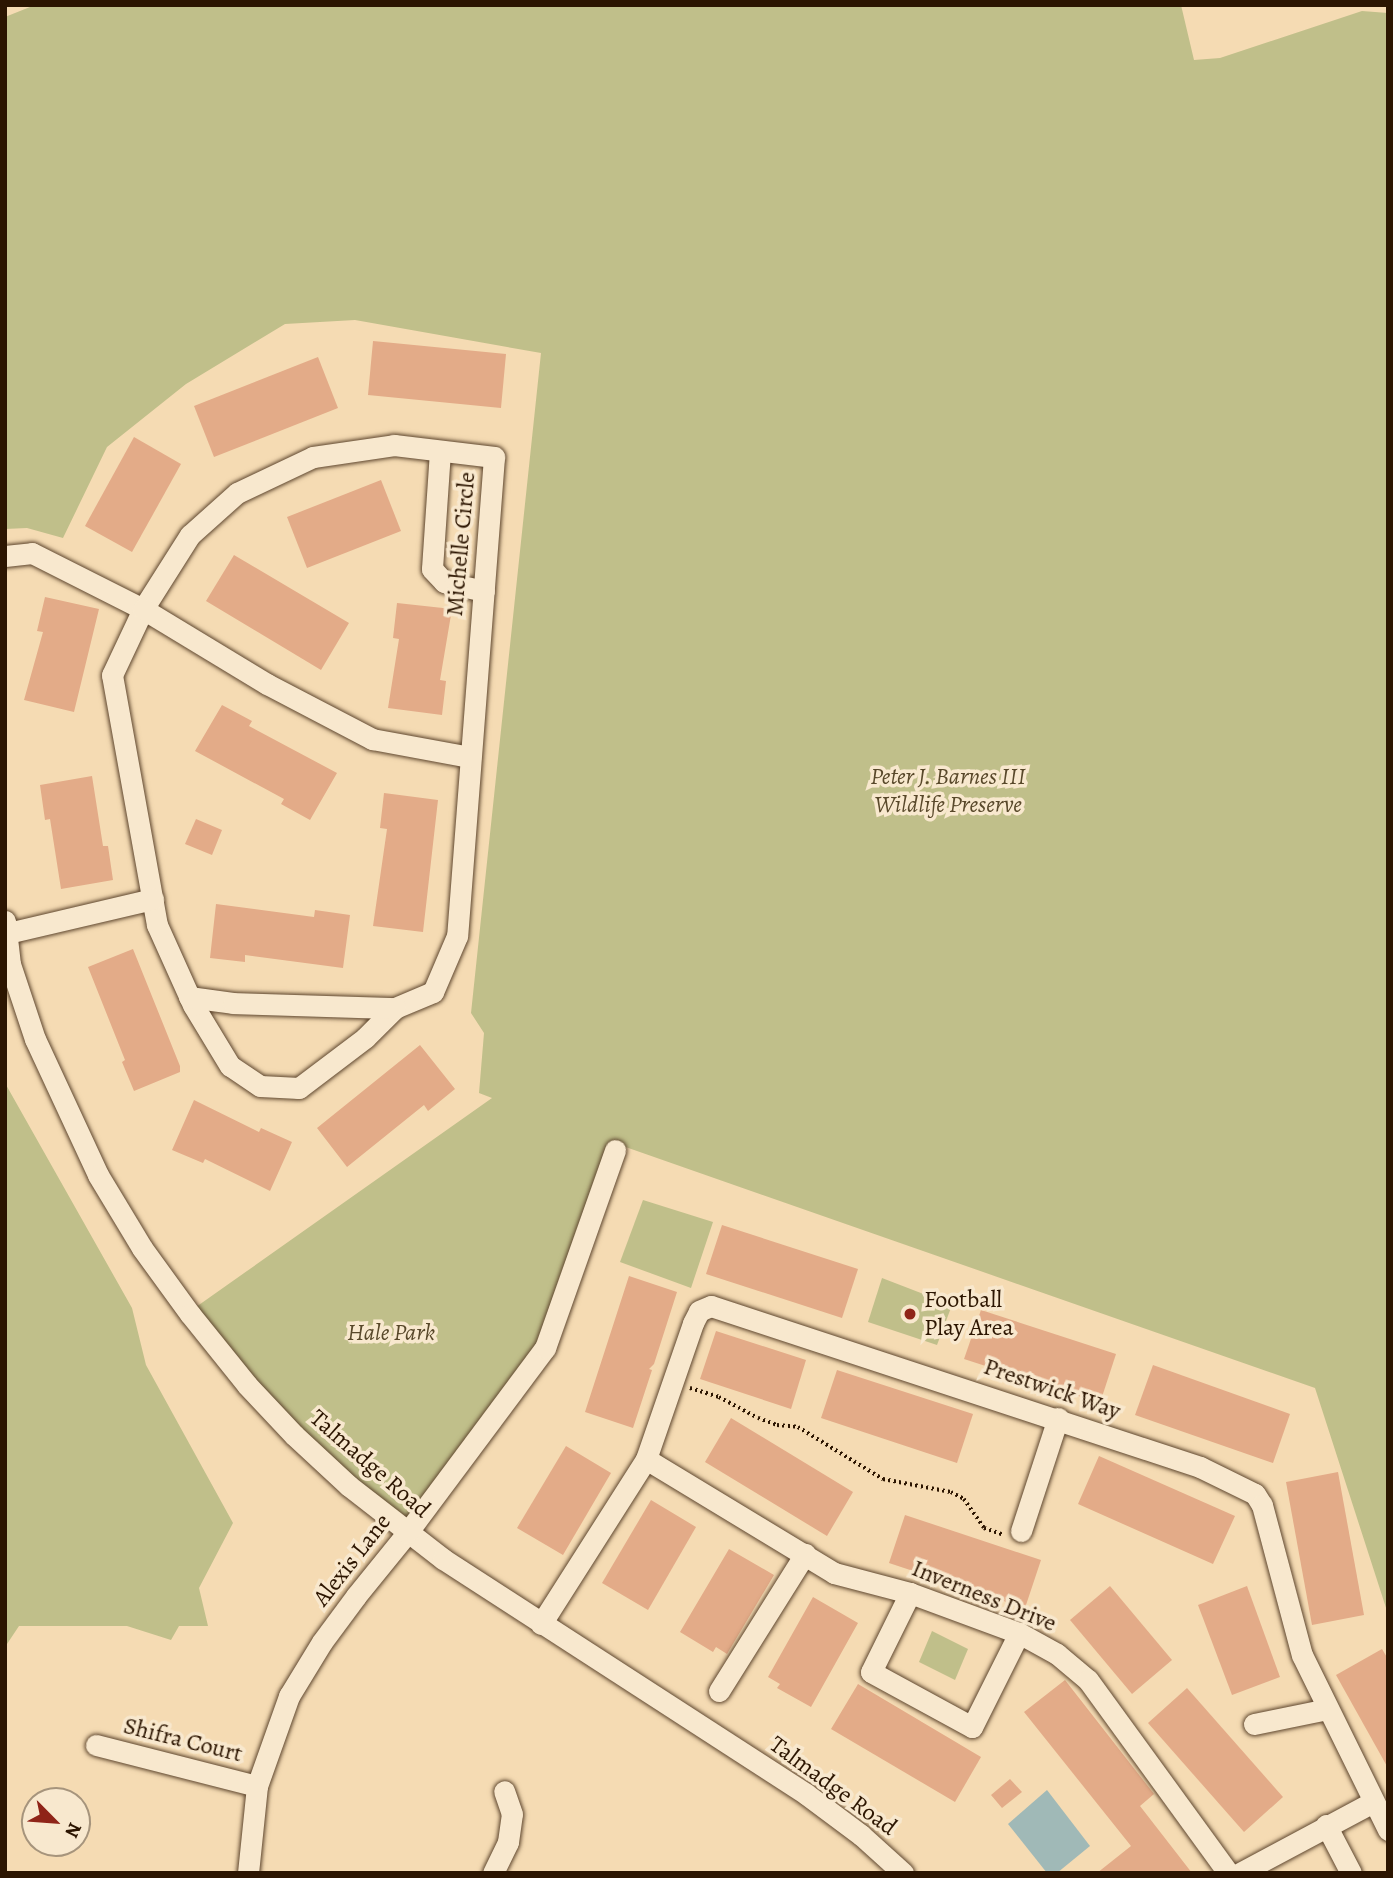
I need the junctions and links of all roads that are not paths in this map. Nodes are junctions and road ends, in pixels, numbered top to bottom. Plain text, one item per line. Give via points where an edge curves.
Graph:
1 (440, 450) junction
2 (5, 556) edge
3 (484, 591) junction
4 (143, 609) junction
5 (470, 757) junction
6 (153, 899) junction
7 (6, 927) edge
8 (189, 997) junction
9 (395, 1008) junction
10 (615, 1150) dead end
11 (1058, 1418) junction
12 (646, 1459) junction
13 (1021, 1531) road end
14 (407, 1533) junction
15 (805, 1554) junction
16 (910, 1593) junction
17 (541, 1624) junction
18 (1019, 1633) junction
19 (719, 1691) dead end
20 (1327, 1709) junction
21 (1254, 1724) dead end
22 (96, 1745) dead end
23 (257, 1786) junction
24 (504, 1791) dead end
25 (1373, 1802) junction
26 (1326, 1825) junction
27 (1388, 1830) edge
28 (248, 1873) edge
29 (493, 1873) edge
30 (903, 1873) edge
31 (1228, 1873) edge
32 (1240, 1873) edge
33 (1351, 1873) edge

1 - 3 street via 432,569 444,582
1 - 3 street, Michelle Circle via 494,457
1 - 4 street, Michelle Circle via 394,445 313,457 237,493 190,535
2 - 4 street via 32,553
3 - 5 street, Michelle Circle
4 - 5 street via 267,684 372,739
4 - 6 street, Michelle Circle via 112,675
5 - 9 street, Michelle Circle via 457,936 433,992
6 - 7 street
6 - 8 street, Michelle Circle via 157,925
7 - 14 street, Talmadge Road via 10,964 35,1039 98,1175 142,1248 247,1385 349,1486
8 - 9 street, Michelle Circle via 233,1003
8 - 9 street, Michelle Circle via 230,1066 260,1087 299,1088 365,1038
10 - 14 street, Alexis Lane via 545,1348
11 - 12 street, Prestwick Way via 711,1306 699,1311 693,1323
11 - 13 street
11 - 20 street, Prestwick Way via 1200,1466 1255,1494 1262,1505 1302,1655
12 - 15 street, Inverness Drive
12 - 17 street, Prestwick Way
14 - 17 street, Talmadge Road
14 - 23 street, Alexis Lane via 322,1642 289,1696
15 - 16 street, Inverness Drive via 834,1573
15 - 19 street
16 - 18 street, Inverness Drive
16 - 18 street via 871,1672 972,1727
17 - 30 street, Talmadge Road via 806,1794
18 - 31 street, Inverness Drive via 1058,1654 1088,1680
20 - 21 street
20 - 25 street, Prestwick Way
22 - 23 street, Shifra Court
23 - 28 street, Alexis Lane
24 - 29 street via 512,1814 508,1842
25 - 26 street
25 - 27 street, Prestwick Way
26 - 32 street
26 - 33 street

